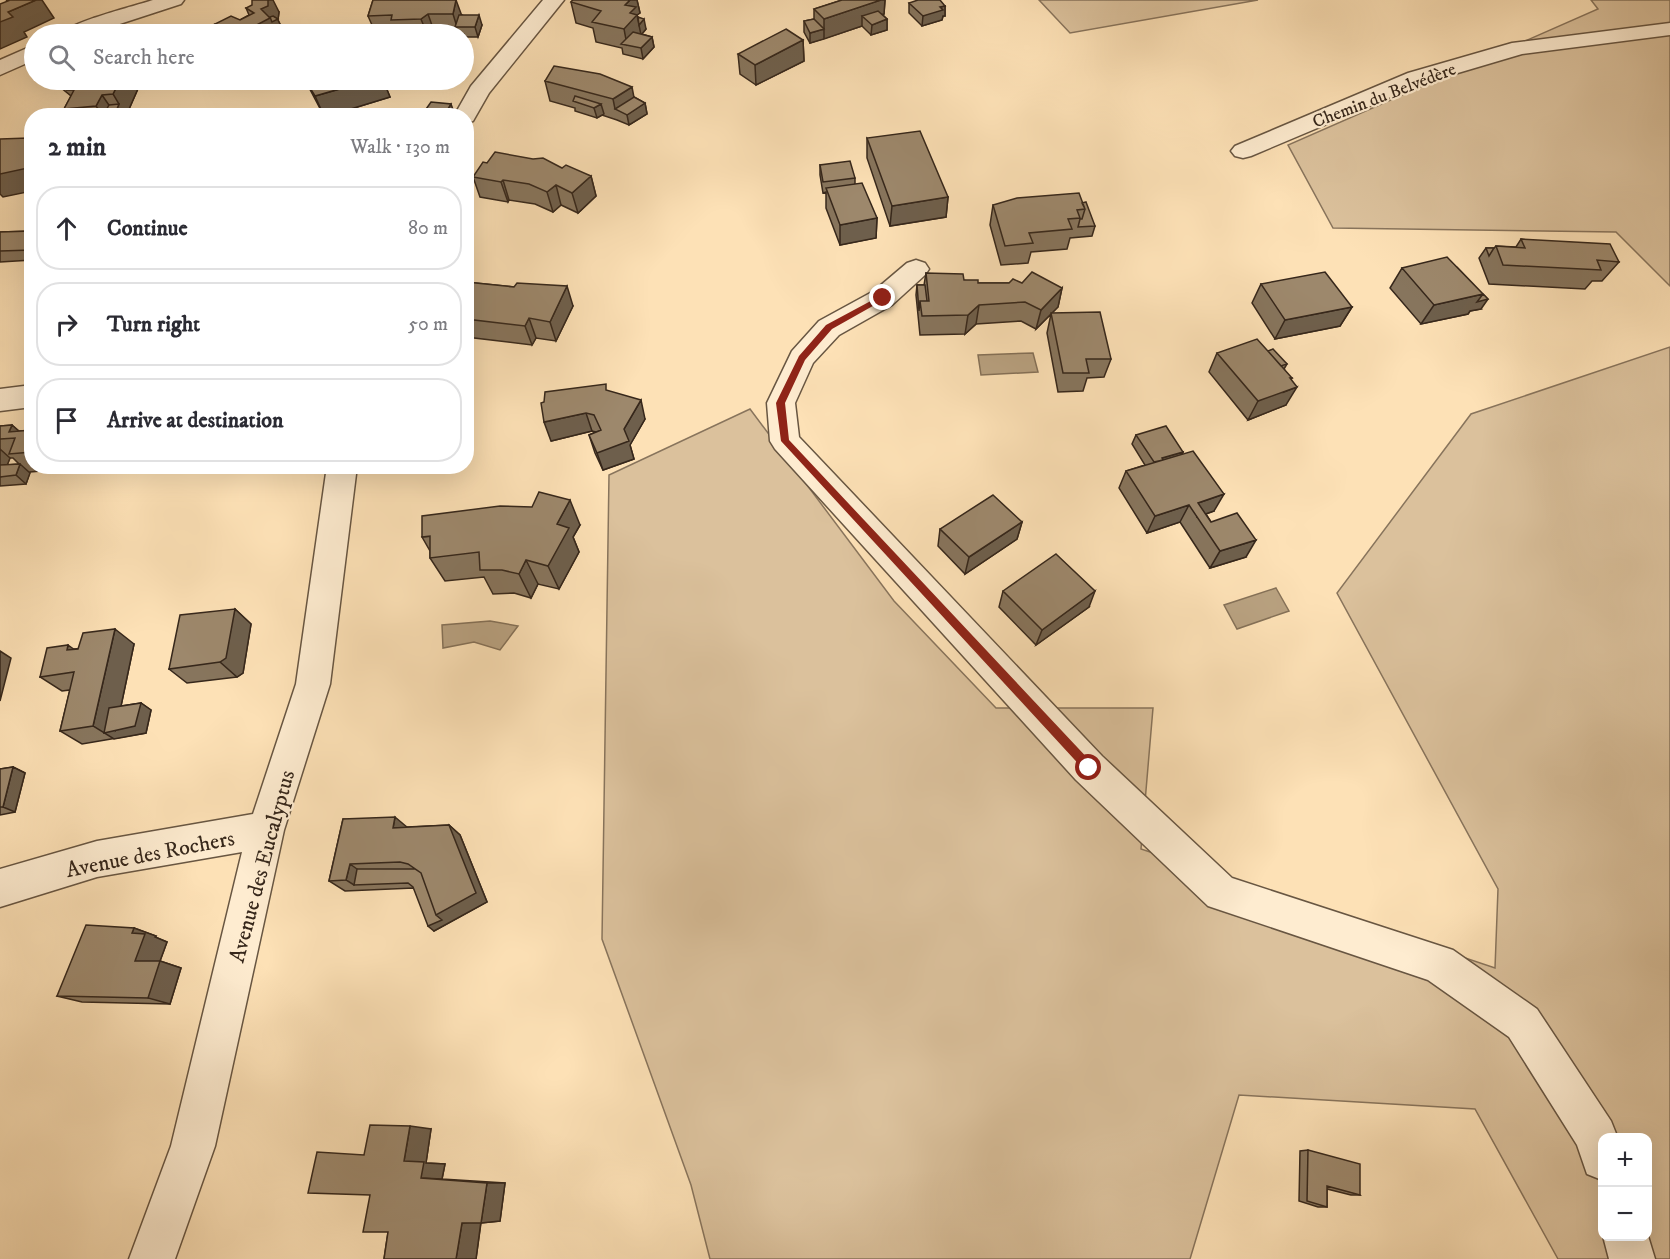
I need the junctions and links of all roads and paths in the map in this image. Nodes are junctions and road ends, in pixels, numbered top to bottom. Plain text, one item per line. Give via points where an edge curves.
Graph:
1 (174, 0) edge
2 (554, 0) edge
3 (98, 24) edge
4 (1670, 29) edge
5 (24, 57) edge
6 (0, 68) edge
7 (469, 108) edge
8 (1243, 151) dead end
9 (916, 269) dead end
10 (24, 397) edge
11 (0, 400) edge
12 (341, 474) edge
13 (266, 830) junction
14 (0, 888) edge
15 (1598, 1144) edge
16 (1627, 1241) edge
17 (152, 1259) edge
18 (1632, 1259) edge

1 - 3 street
2 - 7 street via 478,90
4 - 8 street, Chemin du Belvédère via 1520,48 1416,78
5 - 6 street
9 - 15 street via 883,298 829,327 802,358 780,403 785,441 1089,768 1221,893 1448,970 1523,1023
10 - 11 street
12 - 13 street, Avenue des Eucalyptus via 313,684
13 - 14 street, Avenue des Rochers via 97,859
13 - 17 street, Avenue des Eucalyptus via 193,1146
16 - 18 street

